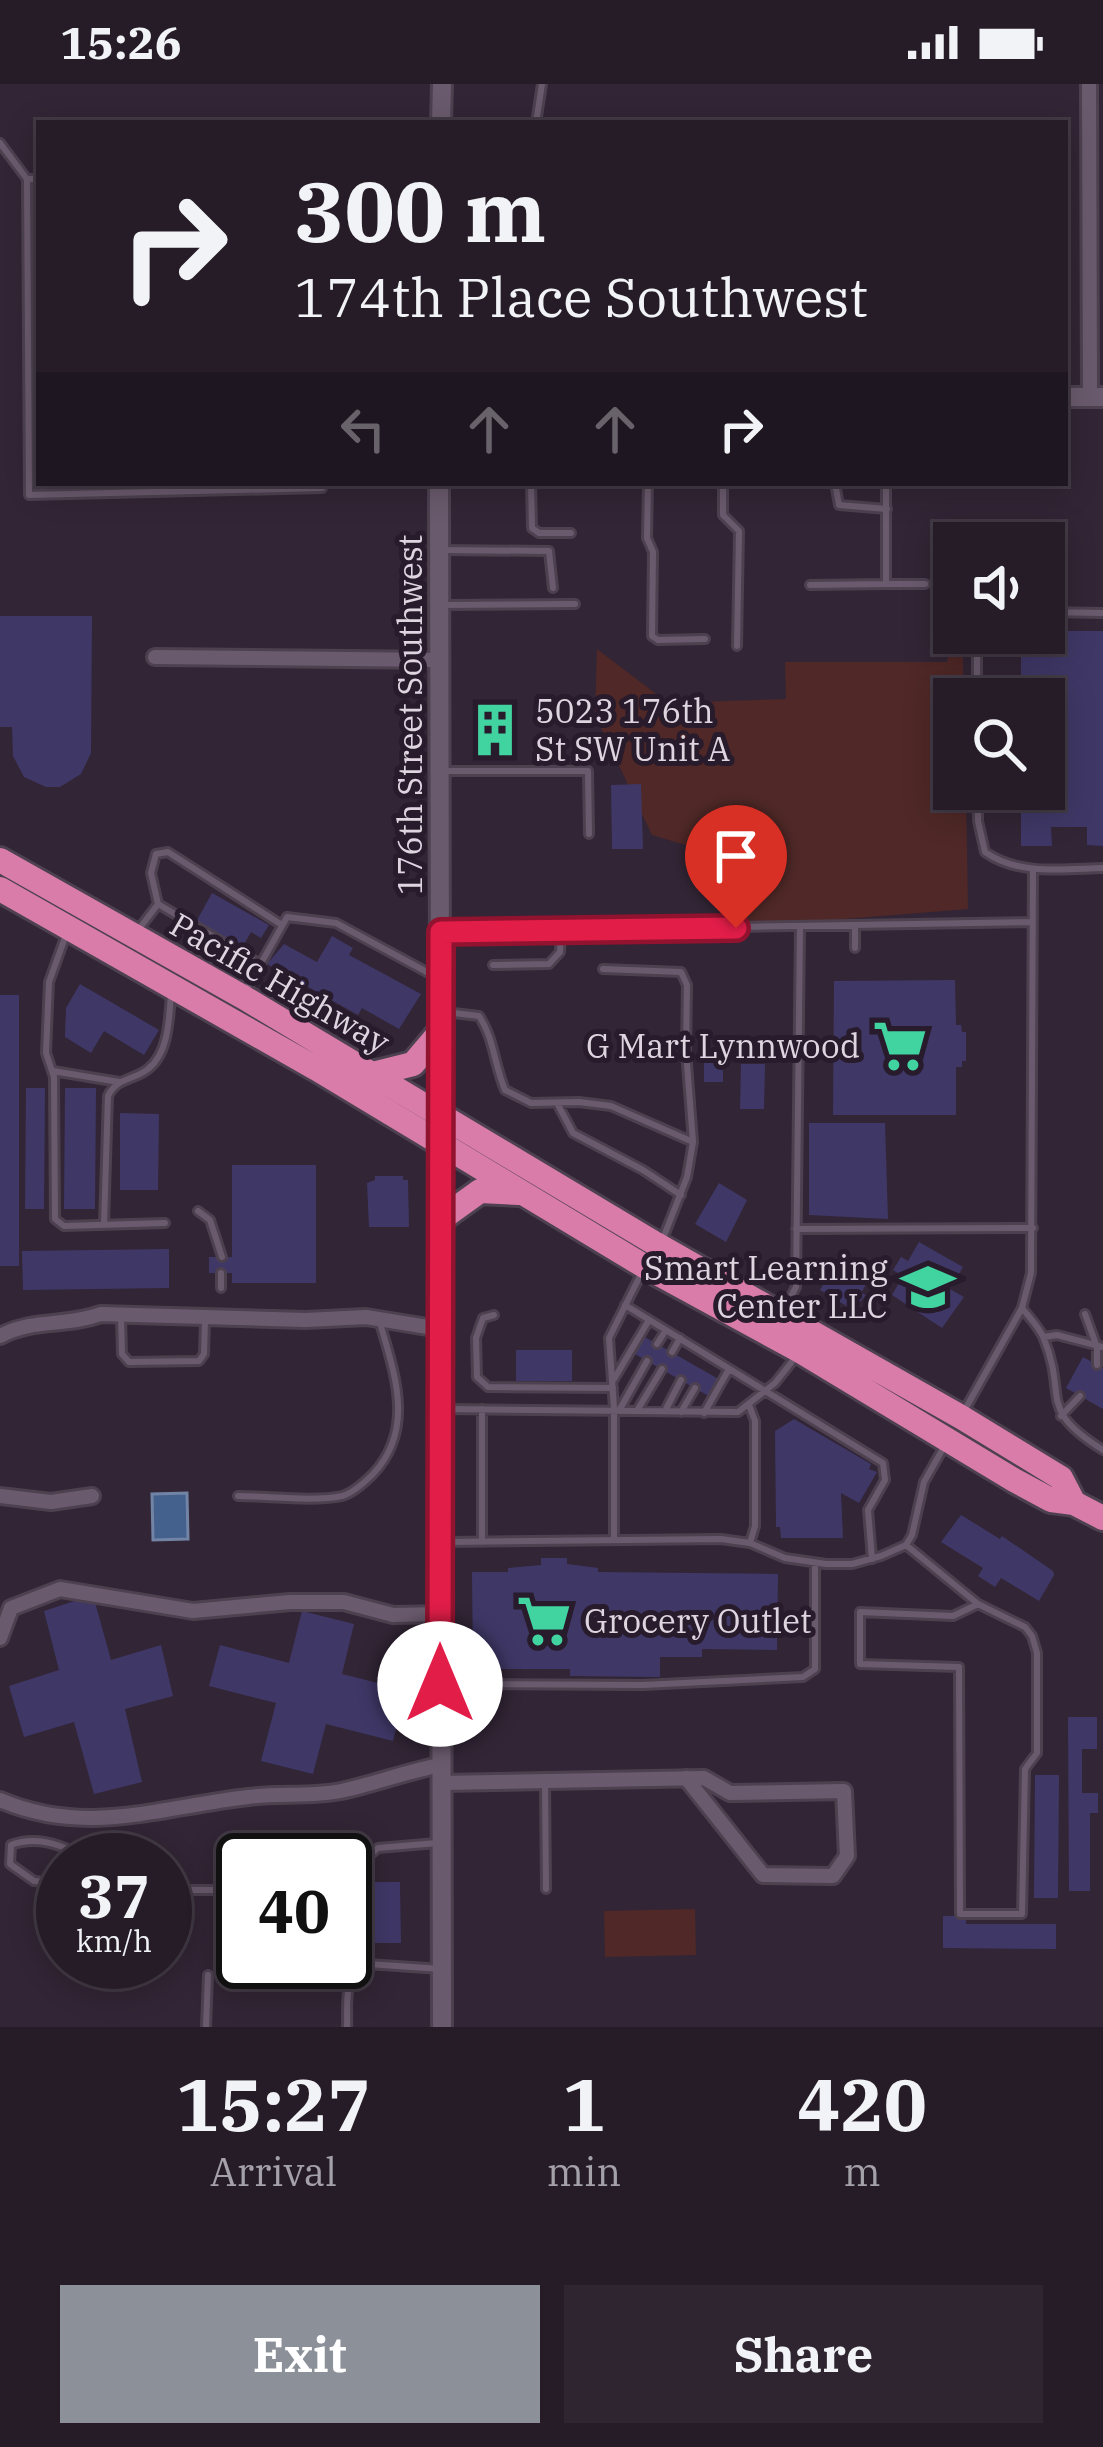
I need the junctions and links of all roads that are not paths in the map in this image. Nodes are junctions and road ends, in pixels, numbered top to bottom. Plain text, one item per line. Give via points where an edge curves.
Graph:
1 (442, 84) edge
2 (542, 84) edge
3 (1089, 84) edge
4 (441, 120) edge
5 (536, 120) edge
6 (0, 143) edge
7 (27, 179) junction
8 (36, 179) edge
9 (28, 333) junction
10 (36, 333) edge
11 (1097, 397) edge
12 (322, 486) edge
13 (440, 486) edge
14 (531, 486) edge
15 (648, 486) edge
16 (723, 486) edge
17 (836, 486) edge
18 (886, 486) edge
19 (886, 509) junction
20 (572, 533) dead end
21 (440, 550) junction
22 (886, 584) junction
23 (925, 584) dead end
24 (810, 585) dead end
25 (553, 588) dead end
26 (575, 604) dead end
27 (440, 605) junction
28 (1065, 612) edge
29 (1103, 613) edge
30 (705, 639) dead end
31 (737, 646) dead end
32 (155, 657) dead end
33 (440, 661) junction
34 (440, 771) junction
35 (979, 810) edge
36 (589, 834) dead end
37 (0, 860) edge
38 (1103, 868) edge
39 (1033, 869) junction
40 (0, 889) edge
41 (26, 904) junction
42 (158, 904) junction
43 (1033, 922) junction
44 (282, 925) junction
45 (855, 925) junction
46 (800, 926) junction
47 (69, 929) junction
48 (561, 930) junction
49 (441, 932) junction
50 (133, 936) junction
51 (855, 948) dead end
52 (260, 964) junction
53 (493, 965) dead end
54 (603, 969) dead end
55 (441, 980) junction
56 (172, 987) junction
57 (243, 997) junction
58 (441, 1022) junction
59 (53, 1072) junction
60 (373, 1074) junction
61 (119, 1082) junction
62 (556, 1102) junction
63 (442, 1115) junction
64 (694, 1142) junction
65 (441, 1144) junction
66 (524, 1193) junction
67 (680, 1195) junction
68 (197, 1211) dead end
69 (441, 1219) junction
70 (164, 1223) dead end
71 (104, 1224) junction
72 (1033, 1228) junction
73 (796, 1229) junction
74 (222, 1256) dead end
75 (652, 1256) junction
76 (221, 1273) dead end
77 (221, 1288) dead end
78 (625, 1305) junction
79 (1022, 1308) junction
80 (782, 1314) junction
81 (1085, 1314) dead end
82 (121, 1315) junction
83 (494, 1315) dead end
84 (205, 1317) junction
85 (379, 1319) junction
86 (649, 1320) junction
87 (440, 1329) junction
88 (666, 1330) junction
89 (0, 1336) edge
90 (1044, 1337) junction
91 (680, 1338) junction
92 (657, 1344) dead end
93 (1100, 1347) edge
94 (699, 1350) junction
95 (672, 1352) dead end
96 (800, 1352) junction
97 (712, 1358) junction
98 (647, 1361) dead end
99 (691, 1363) dead end
100 (1097, 1365) dead end
101 (730, 1369) junction
102 (662, 1370) dead end
103 (704, 1371) dead end
104 (681, 1380) dead end
105 (613, 1385) junction
106 (695, 1388) dead end
107 (767, 1390) junction
108 (1080, 1396) dead end
109 (748, 1405) junction
110 (440, 1408) junction
111 (482, 1408) junction
112 (617, 1408) junction
113 (638, 1409) junction
114 (665, 1411) junction
115 (681, 1412) junction
116 (704, 1413) junction
117 (1060, 1416) junction
118 (954, 1428) junction
119 (1103, 1450) edge
120 (0, 1496) edge
121 (92, 1496) dead end
122 (238, 1496) dead end
123 (1103, 1519) edge
124 (614, 1540) junction
125 (482, 1542) junction
126 (440, 1543) junction
127 (750, 1543) junction
128 (906, 1545) junction
129 (872, 1559) junction
130 (815, 1562) junction
131 (978, 1604) junction
132 (440, 1614) junction
133 (0, 1638) edge
134 (440, 1684) junction
135 (441, 1774) junction
136 (686, 1778) junction
137 (544, 1781) junction
138 (0, 1800) edge
139 (36, 1842) edge
140 (441, 1844) junction
141 (4, 1851) edge
142 (372, 1853) edge
143 (36, 1880) edge
144 (546, 1889) dead end
145 (442, 1969) junction
146 (208, 1975) dead end
147 (206, 2027) edge
148 (347, 2027) edge
149 (442, 2027) edge

1 - 4 street
2 - 5 lane
3 - 11 street
6 - 7 lane
7 - 8 lane
7 - 9 lane
9 - 10 lane
9 - 12 lane via 29,495
13 - 21 street, 176th Street Southwest
14 - 20 lane via 532,528
15 - 30 lane via 652,636
16 - 31 lane via 723,515 739,530
17 - 19 lane via 839,505
18 - 19 lane
19 - 22 lane
21 - 25 lane via 549,551
21 - 27 street, 176th Street Southwest
22 - 23 lane
22 - 24 lane
26 - 27 lane
27 - 33 street, 176th Street Southwest
28 - 29 lane
32 - 33 street
33 - 34 street, 176th Street Southwest
34 - 36 lane via 588,771
34 - 49 street, 176th Street Southwest
35 - 39 lane via 986,852
37 - 50 highway, Pacific Highway
38 - 39 lane
39 - 43 lane
40 - 41 highway, Pacific Highway
41 - 47 highway, Pacific Highway
41 - 50 highway via 50,904 103,932
42 - 44 lane via 151,873 156,854 168,852
42 - 50 lane
42 - 52 lane
43 - 45 lane
43 - 72 lane
44 - 52 lane
44 - 55 lane via 287,917 336,923
45 - 46 lane
45 - 51 lane
46 - 48 lane
46 - 73 lane
47 - 56 highway, Pacific Highway
47 - 59 lane via 49,982 46,1053
48 - 49 lane
48 - 53 lane via 561,949 549,964
49 - 55 street, 176th Street Southwest
50 - 57 highway, Pacific Highway
52 - 57 lane
54 - 64 lane via 680,972 687,985
55 - 58 street, 176th Street Southwest
56 - 61 lane via 158,1059
56 - 65 highway, Pacific Highway
57 - 60 highway, Pacific Highway
58 - 60 highway via 413,1064
58 - 62 lane via 479,1016 505,1090
58 - 63 street, 176th Street Southwest
59 - 61 lane
59 - 71 lane via 56,1219 64,1226
60 - 63 highway, Pacific Highway
61 - 71 lane via 106,1104
62 - 64 lane via 611,1106
62 - 67 lane via 573,1133
63 - 65 street, 176th Street Southwest
63 - 75 highway, Pacific Highway
64 - 67 lane
65 - 66 highway, Pacific Highway
65 - 69 street, 176th Street Southwest
66 - 69 highway via 480,1191
66 - 75 highway, Pacific Highway
67 - 75 lane
68 - 74 lane via 210,1220
69 - 87 street, 176th Street Southwest
70 - 71 lane
72 - 73 lane
72 - 79 lane
73 - 80 lane via 796,1288
75 - 78 lane
75 - 80 highway, Pacific Highway
75 - 96 highway, Pacific Highway
76 - 77 lane
78 - 86 lane
78 - 105 lane via 609,1337
79 - 90 lane
79 - 118 lane
80 - 118 highway, Pacific Highway
81 - 93 lane
82 - 84 street
82 - 84 lane via 122,1354 142,1363 199,1361
82 - 89 street via 25,1323
83 - 105 lane via 482,1318 476,1338 477,1377 488,1387
84 - 85 street
85 - 87 street
85 - 122 lane via 399,1412 389,1452 374,1472 344,1496
86 - 88 lane
86 - 105 lane
87 - 110 street, 176th Street Southwest
88 - 91 lane
88 - 92 lane
90 - 93 lane
90 - 117 lane
91 - 94 lane
91 - 95 lane
93 - 100 lane
94 - 97 lane
94 - 99 lane
96 - 107 lane
96 - 118 highway, Pacific Highway
97 - 101 lane
97 - 103 lane
98 - 112 lane
101 - 107 lane
101 - 116 lane
102 - 113 lane
104 - 114 lane
105 - 112 lane
106 - 115 lane
107 - 109 lane
107 - 129 lane via 883,1463 885,1480 868,1510
108 - 117 lane
109 - 116 lane
109 - 127 lane via 755,1421
110 - 111 lane
110 - 126 street, 176th Street Southwest
111 - 112 lane
111 - 125 lane
112 - 113 lane
112 - 124 lane
113 - 114 lane
114 - 115 lane
115 - 116 lane
117 - 119 lane
118 - 123 highway, Pacific Highway via 1051,1500
118 - 128 lane via 924,1482
120 - 121 street
124 - 125 lane
124 - 127 lane
125 - 126 lane
126 - 132 street, 176th Street Southwest
127 - 130 lane
128 - 129 lane
128 - 131 lane
129 - 130 lane
130 - 134 lane via 814,1669 803,1677
131 - 131 lane via 1025,1627 1037,1653 1022,1914 960,1914 958,1667 860,1664 860,1612 952,1616
132 - 133 street via 392,1615 344,1602 193,1611 60,1589 10,1608
132 - 134 street, 176th Street Southwest
134 - 135 street, 176th Street Southwest
135 - 137 street
135 - 138 street via 398,1772 341,1791 94,1821
135 - 140 street, 176th Street Southwest
136 - 136 street via 730,1792 844,1791 848,1856 832,1876 764,1875
136 - 137 street
137 - 144 lane
139 - 141 lane via 17,1841
140 - 142 lane via 390,1844
140 - 145 street, 176th Street Southwest
141 - 143 lane via 18,1873
145 - 148 lane via 357,1968 349,1979
145 - 149 street, 176th Street Southwest
146 - 147 lane

